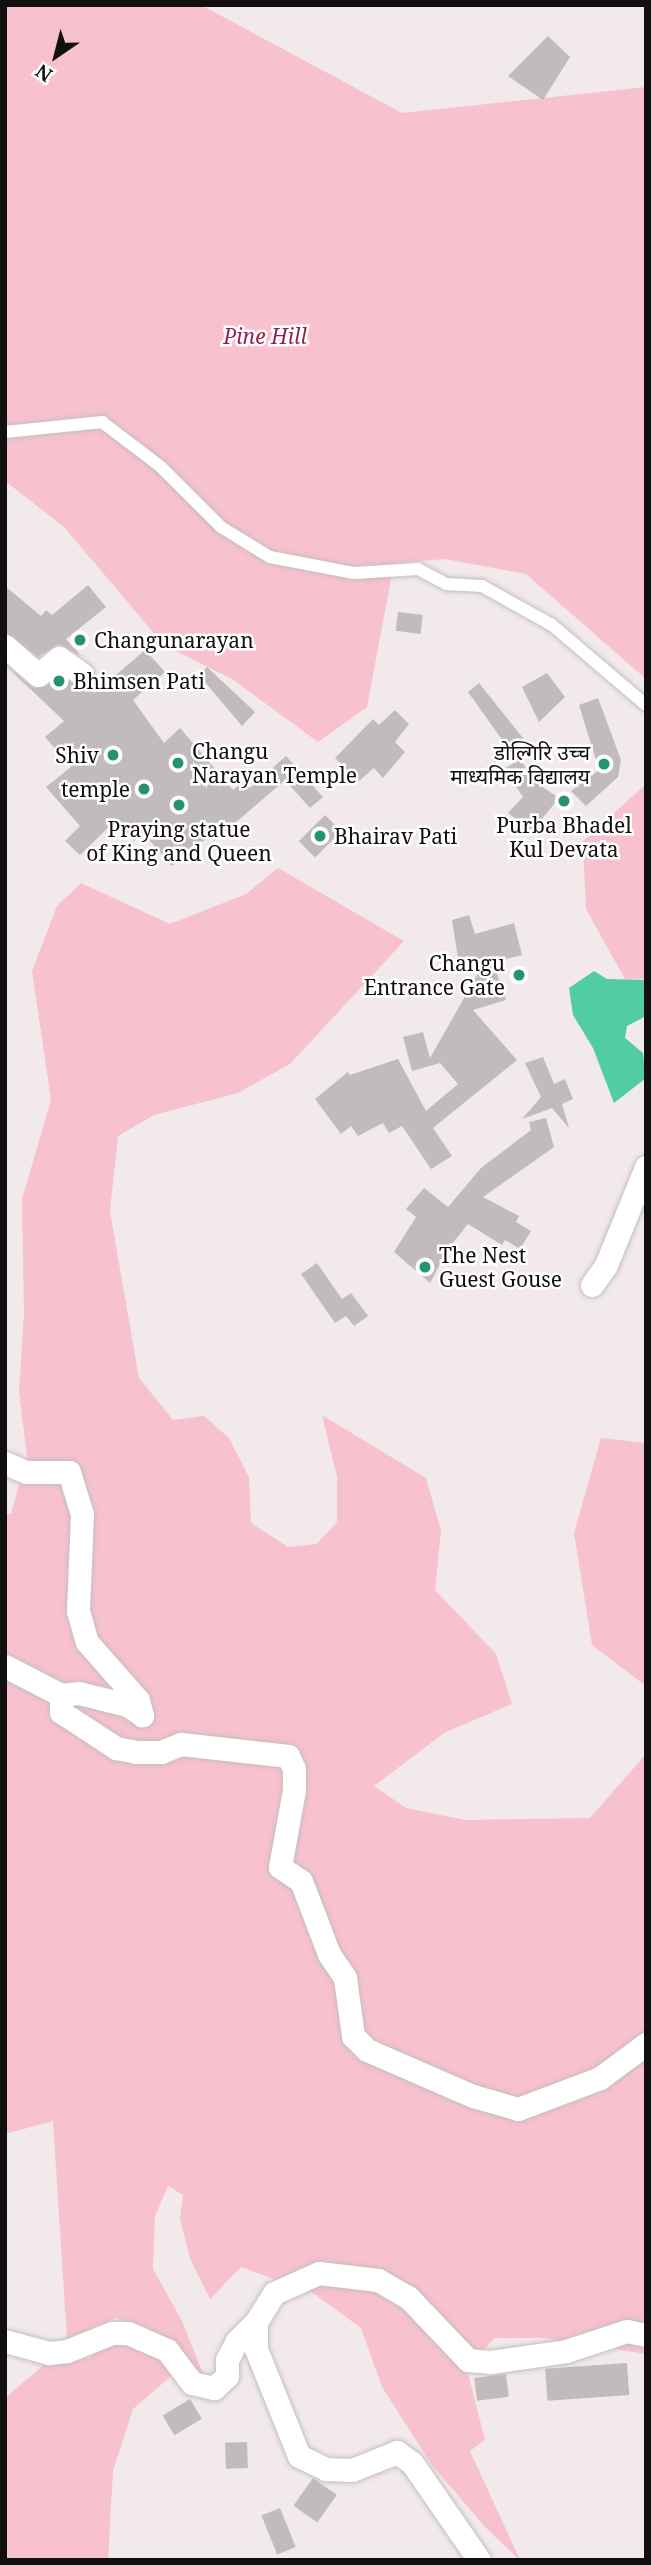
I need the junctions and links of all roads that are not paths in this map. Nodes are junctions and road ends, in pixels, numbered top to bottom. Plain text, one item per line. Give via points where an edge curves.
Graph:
1 (5, 432) edge
2 (5, 646) edge
3 (82, 674) dead end
4 (646, 705) edge
5 (646, 1167) edge
6 (592, 1285) dead end
7 (5, 1463) edge
8 (5, 1666) edge
9 (61, 1695) junction
10 (646, 2044) edge
11 (256, 2322) junction
12 (646, 2334) edge
13 (5, 2341) edge
14 (479, 2560) edge

1 - 4 lane via 102,422 161,467 221,527 270,557 354,573 418,569 446,584 482,586 552,625
2 - 3 street via 38,676 59,658
5 - 6 street via 606,1265
7 - 9 street via 26,1472 69,1472 82,1514 78,1611 87,1642 138,1700 142,1715 79,1693
8 - 9 street
9 - 10 street via 61,1713 116,1748 161,1752 194,1744 288,1756 294,1769 294,1790 281,1867 301,1881 330,1954 345,1978 353,2036 367,2050 472,2096 518,2109 600,2078
11 - 12 street via 274,2293 318,2273 378,2280 408,2297 468,2360 533,2357 627,2331
11 - 13 street via 236,2342 226,2360 228,2376 214,2388 192,2383 167,2350 128,2333 112,2333 67,2351 49,2353
11 - 14 street via 262,2371 299,2456 326,2469 352,2470 397,2452 412,2463

